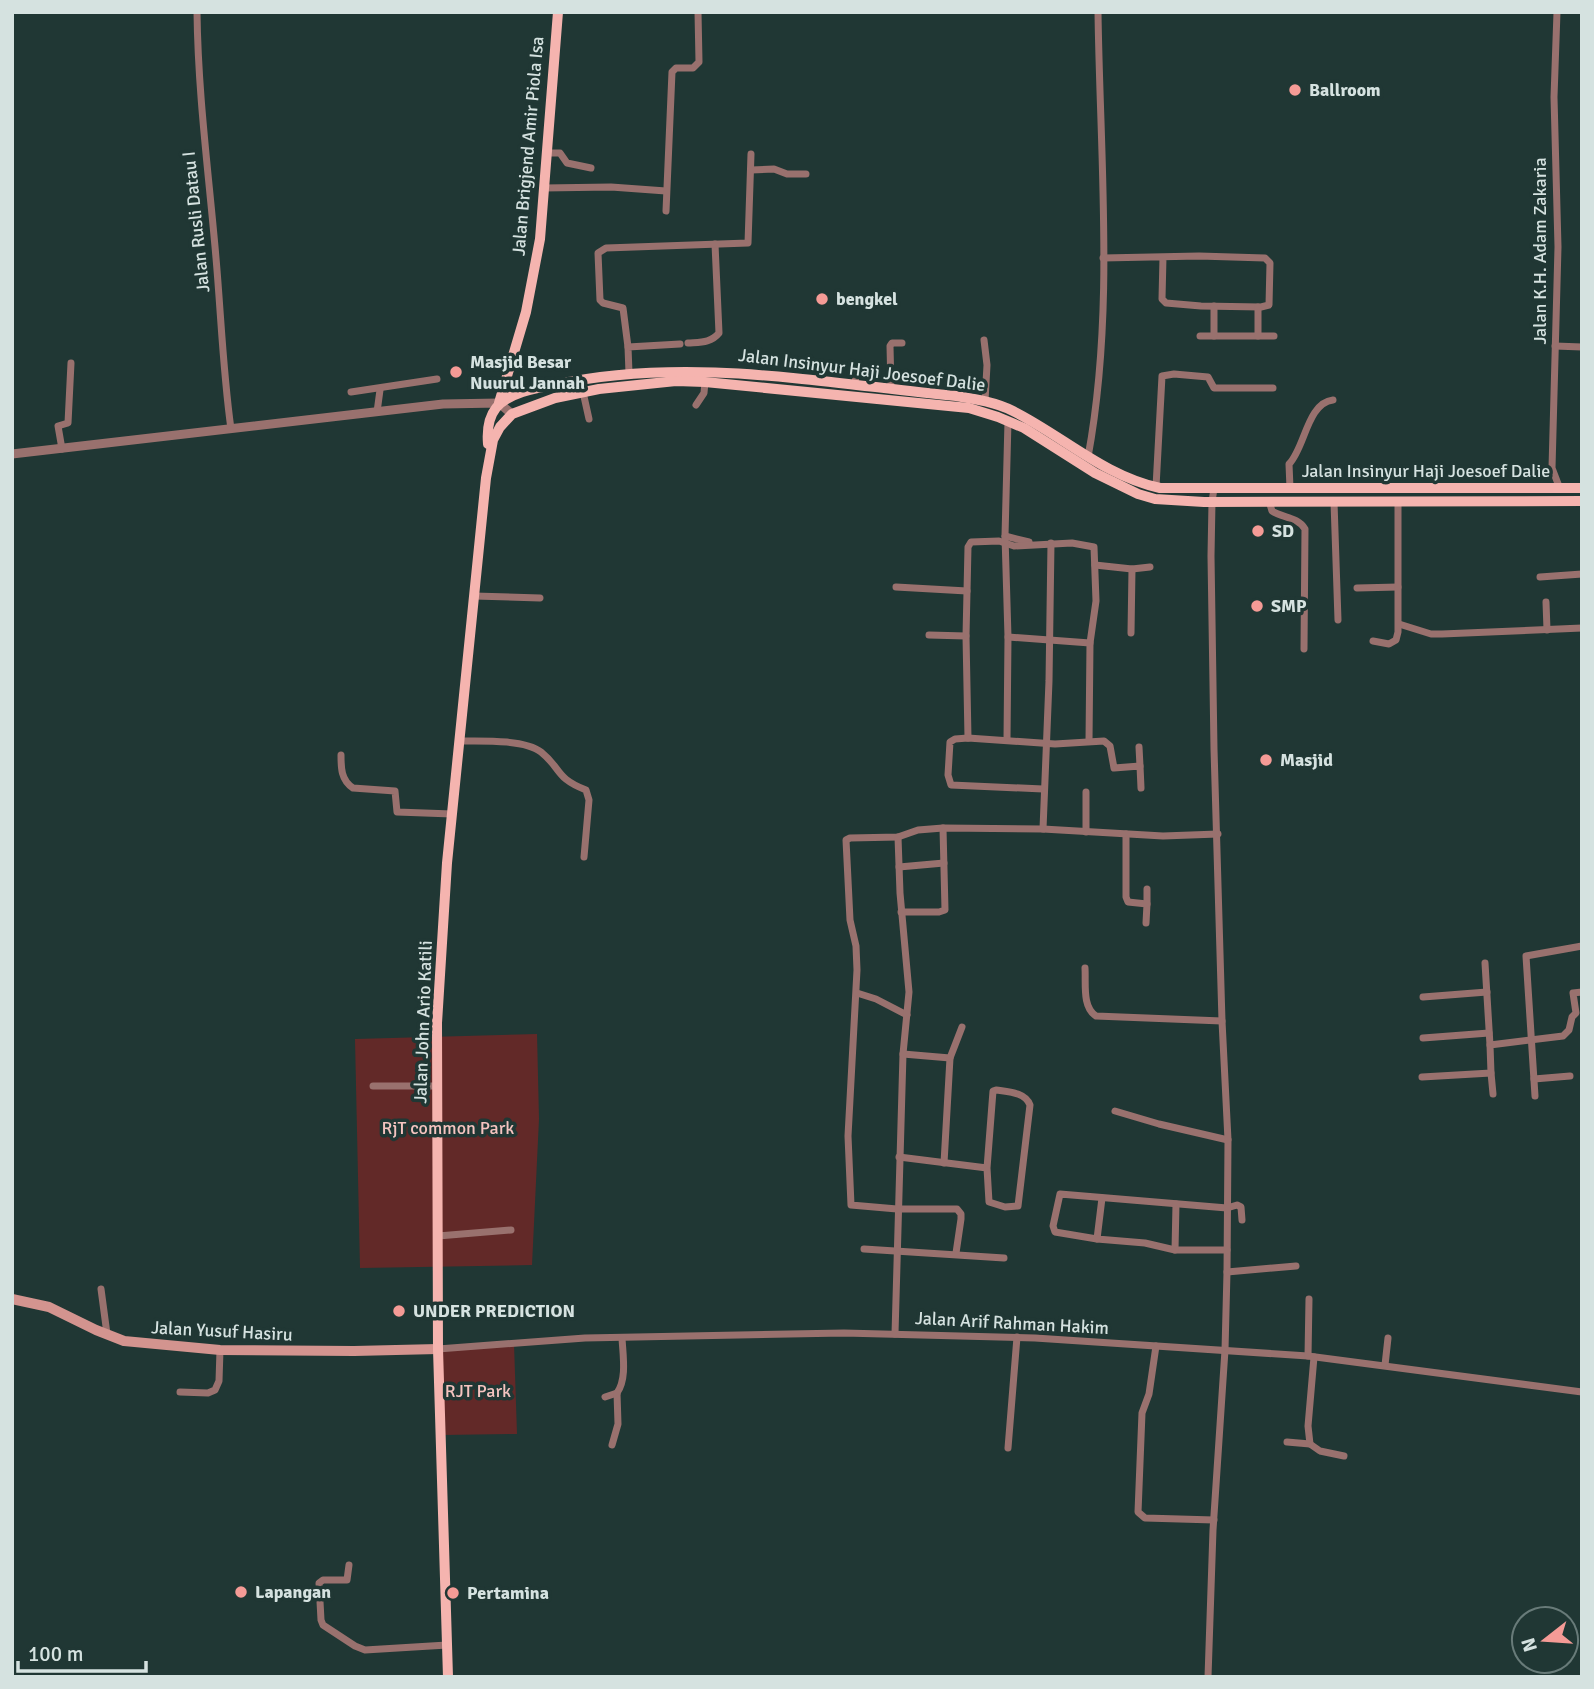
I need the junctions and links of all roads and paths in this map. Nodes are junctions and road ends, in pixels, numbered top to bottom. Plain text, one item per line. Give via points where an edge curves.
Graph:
1 (197, 12) edge
2 (558, 12) edge
3 (698, 12) edge
4 (1098, 12) edge
5 (1557, 12) edge
6 (547, 153) junction
7 (751, 154) dead end
8 (591, 168) dead end
9 (751, 170) junction
10 (806, 174) dead end
11 (544, 188) junction
12 (666, 191) junction
13 (666, 211) dead end
14 (715, 244) junction
15 (1163, 257) junction
16 (1103, 258) junction
17 (1214, 306) junction
18 (1258, 307) junction
19 (1200, 336) dead end
20 (1214, 336) junction
21 (1258, 336) junction
22 (1274, 336) dead end
23 (984, 340) dead end
24 (902, 343) dead end
25 (1555, 346) junction
26 (628, 347) junction
27 (1582, 347) edge
28 (71, 363) dead end
29 (857, 367) dead end
30 (629, 373) junction
31 (437, 379) dead end
32 (705, 382) junction
33 (855, 384) junction
34 (891, 388) junction
35 (1273, 388) dead end
36 (380, 390) junction
37 (351, 392) dead end
38 (583, 392) junction
39 (1333, 400) dead end
40 (985, 401) junction
41 (500, 404) junction
42 (696, 405) dead end
43 (377, 412) junction
44 (512, 414) junction
45 (589, 419) dead end
46 (1008, 421) junction
47 (231, 429) junction
48 (62, 449) junction
49 (13, 452) edge
50 (490, 454) junction
51 (1088, 457) junction
52 (1156, 487) junction
53 (1214, 488) junction
54 (1290, 488) junction
55 (1582, 488) edge
56 (1560, 489) junction
57 (1269, 501) junction
58 (1398, 501) junction
59 (1566, 501) junction
60 (1582, 501) edge
61 (1212, 502) junction
62 (1334, 502) junction
63 (1006, 541) junction
64 (1051, 544) junction
65 (1095, 565) junction
66 (1150, 567) dead end
67 (1132, 569) junction
68 (1582, 574) edge
69 (1541, 577) dead end
70 (897, 587) dead end
71 (1398, 587) junction
72 (1357, 588) dead end
73 (967, 590) junction
74 (474, 596) junction
75 (540, 598) dead end
76 (1546, 602) dead end
77 (1338, 620) dead end
78 (1399, 624) junction
79 (1582, 628) edge
80 (1547, 630) junction
81 (1131, 633) dead end
82 (929, 635) dead end
83 (966, 635) junction
84 (1008, 637) junction
85 (1051, 640) junction
86 (1373, 641) dead end
87 (1090, 643) junction
88 (1304, 649) dead end
89 (968, 738) junction
90 (1007, 739) junction
91 (459, 741) junction
92 (1089, 741) junction
93 (1045, 742) junction
94 (1139, 747) dead end
95 (341, 755) dead end
96 (1140, 766) junction
97 (1141, 788) dead end
98 (1043, 789) junction
99 (1086, 792) dead end
100 (452, 814) junction
101 (943, 828) junction
102 (1042, 828) junction
103 (1086, 832) junction
104 (1126, 834) junction
105 (1218, 834) junction
106 (898, 837) junction
107 (584, 856) dead end
108 (944, 863) junction
109 (899, 867) junction
110 (1147, 889) dead end
111 (1147, 904) junction
112 (901, 912) junction
113 (1146, 923) dead end
114 (1582, 946) edge
115 (1485, 964) dead end
116 (1085, 968) dead end
117 (1487, 992) junction
118 (1582, 992) edge
119 (857, 993) junction
120 (1423, 997) dead end
121 (1579, 1013) edge
122 (907, 1015) junction
123 (1222, 1021) junction
124 (962, 1027) dead end
125 (1489, 1033) junction
126 (1423, 1038) dead end
127 (1532, 1040) junction
128 (1490, 1045) junction
129 (902, 1054) junction
130 (950, 1058) junction
131 (1491, 1073) junction
132 (1570, 1076) dead end
133 (1422, 1077) dead end
134 (1534, 1079) junction
135 (373, 1086) dead end
136 (437, 1086) junction
137 (1493, 1094) dead end
138 (1535, 1097) dead end
139 (1115, 1111) dead end
140 (1228, 1140) junction
141 (899, 1157) junction
142 (944, 1163) junction
143 (987, 1168) junction
144 (1102, 1198) junction
145 (1176, 1204) junction
146 (1227, 1208) junction
147 (897, 1209) junction
148 (1242, 1220) dead end
149 (512, 1230) dead end
150 (438, 1236) junction
151 (1097, 1239) junction
152 (864, 1249) dead end
153 (1175, 1250) junction
154 (1227, 1250) junction
155 (898, 1251) junction
156 (957, 1254) junction
157 (1004, 1258) dead end
158 (1296, 1266) dead end
159 (1227, 1272) junction
160 (101, 1289) dead end
161 (12, 1299) edge
162 (1310, 1299) dead end
163 (107, 1334) junction
164 (895, 1334) junction
165 (1017, 1337) junction
166 (622, 1338) junction
167 (1388, 1338) dead end
168 (1156, 1346) junction
169 (438, 1349) junction
170 (220, 1350) junction
171 (1225, 1350) junction
172 (1311, 1356) junction
173 (1385, 1365) junction
174 (180, 1392) dead end
175 (1582, 1392) edge
176 (617, 1393) junction
177 (605, 1397) dead end
178 (1287, 1442) dead end
179 (612, 1444) dead end
180 (1310, 1444) junction
181 (1008, 1448) dead end
182 (1344, 1456) dead end
183 (1214, 1520) junction
184 (349, 1565) dead end
185 (447, 1645) junction
186 (448, 1677) edge
187 (1208, 1677) edge

1 - 47 street, Jalan Rusli Datau I via 203,144
2 - 6 main road, Jalan Brigjend Amir Piola Isa
3 - 12 street via 699,62 693,68 672,72
4 - 16 street
5 - 25 street, Jalan K.H. Adam Zakaria
6 - 8 street via 560,153 567,163
6 - 11 main road, Jalan Brigjend Amir Piola Isa
7 - 9 street
9 - 10 street
9 - 14 street via 749,241
11 - 12 street
11 - 41 main road, Jalan Brigjend Amir Piola Isa via 526,312
12 - 13 street
14 - 26 street via 719,333 706,341
14 - 26 street via 600,251 600,300 623,308
15 - 16 street
15 - 17 street via 1163,301
15 - 18 street via 1267,259 1269,305
16 - 51 street via 1096,414
17 - 18 street
17 - 20 street
18 - 21 street
19 - 20 street
20 - 21 street
21 - 22 street
23 - 40 street via 988,365
24 - 34 street via 890,346
25 - 27 street
25 - 56 street, Jalan K.H. Adam Zakaria via 1552,468
26 - 30 street
28 - 48 street via 68,423 58,426
29 - 33 street
30 - 33 main road, Jalan Insinyur Haji Joesoef Dalie via 702,371
30 - 41 main road, Jalan Insinyur Haji Joesoef Dalie via 539,388
31 - 36 street
32 - 38 main road, Jalan Insinyur Haji Joesoef Dalie via 645,383
32 - 42 street
32 - 46 main road, Jalan Insinyur Haji Joesoef Dalie via 969,408
33 - 34 main road, Jalan Insinyur Haji Joesoef Dalie
34 - 40 main road, Jalan Insinyur Haji Joesoef Dalie
35 - 52 street via 1218,388 1212,387 1208,377 1162,376
36 - 37 street
36 - 43 street
38 - 44 main road, Jalan Insinyur Haji Joesoef Dalie
38 - 45 street
39 - 54 street via 1321,405 1305,431 1289,464
40 - 51 main road, Jalan Insinyur Haji Joesoef Dalie via 1012,411
41 - 43 street via 443,404
41 - 44 street
41 - 50 main road, Jalan John Ario Katili via 489,420
43 - 47 street
44 - 50 main road, Jalan John Ario Katili via 495,434
46 - 61 main road, Jalan Insinyur Haji Joesoef Dalie via 1128,490 1155,499
46 - 63 street
47 - 48 street
48 - 49 street
50 - 74 main road, Jalan John Ario Katili
51 - 52 main road, Jalan Insinyur Haji Joesoef Dalie
52 - 53 main road, Jalan Insinyur Haji Joesoef Dalie
53 - 54 main road, Jalan Insinyur Haji Joesoef Dalie
53 - 61 street
54 - 56 main road, Jalan Insinyur Haji Joesoef Dalie
55 - 56 main road, Jalan Insinyur Haji Joesoef Dalie
56 - 59 street, Jalan K.H. Adam Zakaria
57 - 61 main road, Jalan Insinyur Haji Joesoef Dalie
57 - 62 main road, Jalan Insinyur Haji Joesoef Dalie
57 - 88 street via 1272,511 1305,529
58 - 59 main road, Jalan Insinyur Haji Joesoef Dalie
58 - 62 main road, Jalan Insinyur Haji Joesoef Dalie
58 - 71 street
59 - 60 main road, Jalan Insinyur Haji Joesoef Dalie
61 - 105 street
62 - 77 street
63 - 64 street
63 - 73 street via 971,542
63 - 84 street
64 - 65 street via 1092,545
64 - 85 street
65 - 67 street
65 - 87 street
66 - 67 street
67 - 81 street
68 - 69 street
70 - 73 street
71 - 72 street
71 - 78 street
73 - 83 street
74 - 75 street
74 - 91 main road, Jalan John Ario Katili
76 - 80 street
78 - 80 street via 1432,634
78 - 86 street via 1393,642
79 - 80 street
82 - 83 street
83 - 89 street
84 - 85 street
84 - 90 street
85 - 87 street
85 - 93 street
87 - 92 street
89 - 90 street
89 - 98 street via 955,739 949,745 951,785
90 - 93 street
91 - 100 main road, Jalan John Ario Katili
91 - 107 street via 530,745 548,758 564,779 586,790
92 - 93 street
92 - 96 street via 1108,743 1116,769
93 - 98 street
94 - 96 street
95 - 100 street via 341,772 348,785 395,791 397,812
96 - 97 street
98 - 102 street
99 - 103 street
100 - 136 main road, Jalan John Ario Katili
101 - 102 street
101 - 106 street
101 - 108 street
102 - 103 street
103 - 104 street
104 - 105 street
104 - 111 street via 1127,900
105 - 123 street
106 - 109 street
106 - 119 street via 850,838 845,842
108 - 109 street
108 - 112 street via 945,910
109 - 112 street
110 - 111 street
111 - 113 street
112 - 122 street
114 - 127 street via 1526,956
115 - 117 street
116 - 123 street via 1087,1006 1096,1016
117 - 120 street
117 - 125 street
118 - 121 street via 1573,993
119 - 122 street
119 - 147 street via 848,1136 850,1203
121 - 127 street via 1571,1018 1567,1035
122 - 129 street
123 - 140 street
124 - 130 street
125 - 126 street
125 - 128 street
127 - 128 street
127 - 134 street
128 - 131 street
129 - 130 street
129 - 141 street
130 - 142 street
131 - 133 street
131 - 137 street
132 - 134 street
134 - 138 street
135 - 136 street
136 - 150 main road, Jalan John Ario Katili
139 - 140 street
140 - 146 street
141 - 142 street
141 - 147 street
142 - 143 street
143 - 143 street via 989,1202 1018,1206 1030,1105 1022,1095 993,1091
144 - 145 street
144 - 151 street
144 - 151 street via 1060,1194 1053,1226 1055,1232
145 - 146 street
145 - 153 street
146 - 148 street via 1241,1207
146 - 154 street
147 - 155 street
147 - 156 street via 960,1211
149 - 150 street
150 - 169 main road, Jalan John Ario Katili
151 - 153 street
152 - 155 street
153 - 154 street
154 - 159 street
155 - 156 street
155 - 164 street
156 - 157 street
158 - 159 street
159 - 171 street
160 - 163 street
161 - 163 main road, Jalan Yusuf Hasiru via 48,1307
162 - 172 street
163 - 170 main road, Jalan Yusuf Hasiru via 124,1341
164 - 165 street, Jalan Arif Rahman Hakim
164 - 166 street, Jalan Arif Rahman Hakim
165 - 168 street, Jalan Arif Rahman Hakim
165 - 181 street
166 - 169 street, Jalan Arif Rahman Hakim
166 - 176 street via 623,1376
167 - 173 street
168 - 171 street, Jalan Arif Rahman Hakim
168 - 183 street via 1142,1413 1138,1512 1145,1518
169 - 170 main road, Jalan Yusuf Hasiru
169 - 185 main road, Jalan John Ario Katili
170 - 174 street via 215,1390
171 - 172 street, Jalan Arif Rahman Hakim
171 - 183 street
172 - 173 street, Jalan Arif Rahman Hakim
172 - 180 street
173 - 175 street, Jalan Arif Rahman Hakim
176 - 177 street
176 - 179 street via 618,1424
178 - 180 street
180 - 182 street
183 - 187 street
184 - 185 street via 347,1580 320,1582 323,1625 365,1650
185 - 186 main road, Jalan John Ario Katili

